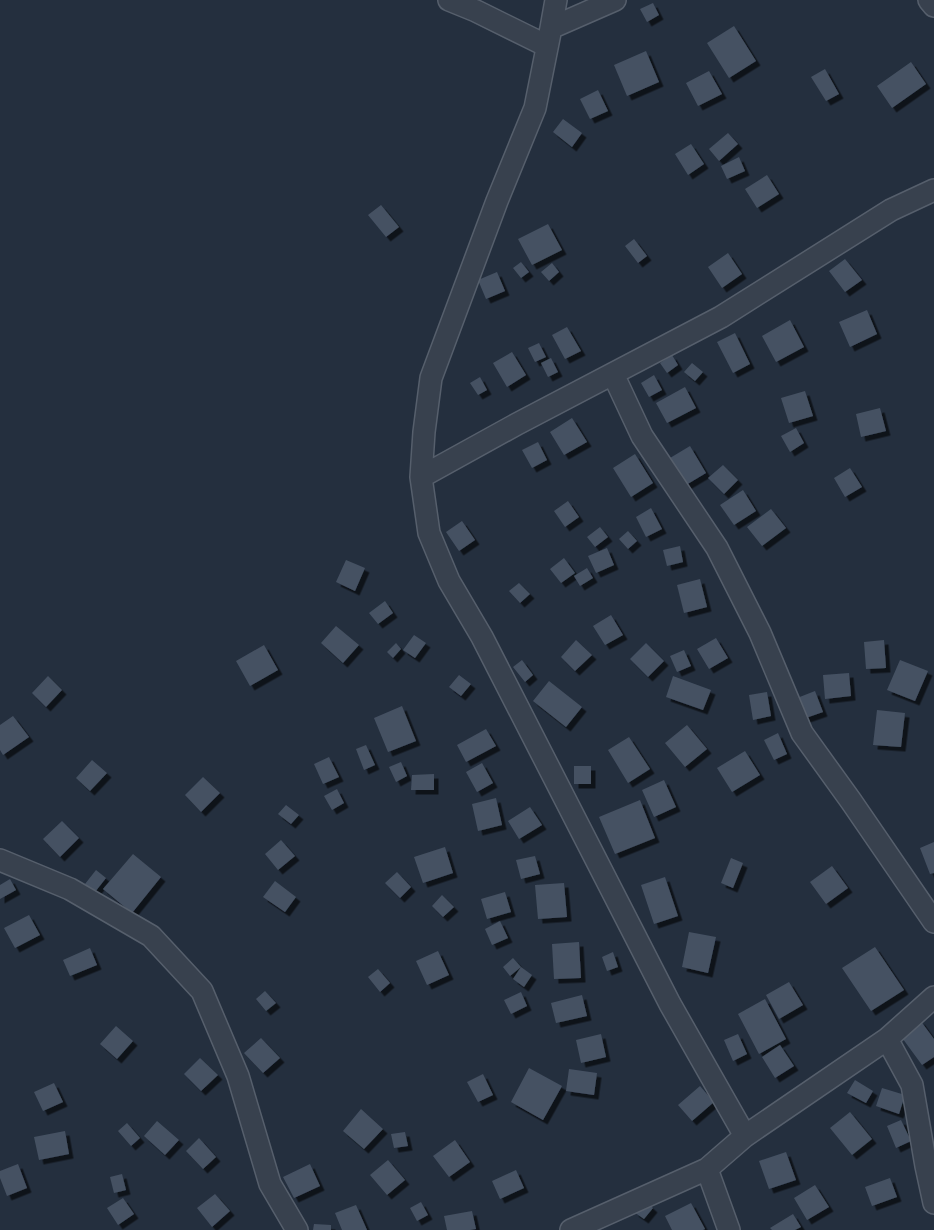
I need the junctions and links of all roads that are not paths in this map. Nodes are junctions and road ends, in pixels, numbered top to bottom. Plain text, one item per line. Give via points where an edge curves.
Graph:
1 (449, 0) edge
2 (556, 0) edge
3 (615, 0) edge
4 (929, 0) edge
5 (934, 6) edge
6 (549, 37) junction
7 (934, 190) edge
8 (613, 374) junction
9 (421, 477) junction
10 (0, 860) edge
11 (934, 922) edge
12 (934, 997) edge
13 (887, 1039) junction
14 (745, 1136) junction
15 (707, 1169) junction
16 (934, 1203) edge
17 (297, 1230) edge
18 (571, 1230) edge
19 (729, 1230) edge

1 - 6 street
2 - 6 street
3 - 6 street
4 - 5 street
6 - 9 street via 535,108 431,378
7 - 8 street via 891,210 721,317
8 - 9 street
8 - 11 street via 642,436 717,548 760,633 802,733
9 - 14 street via 429,533 449,581 482,637 670,1004
10 - 17 street via 70,889 151,936 202,991 238,1076 270,1184
12 - 13 street
13 - 14 street
13 - 16 street via 912,1085
14 - 15 street
15 - 18 street
15 - 19 street

